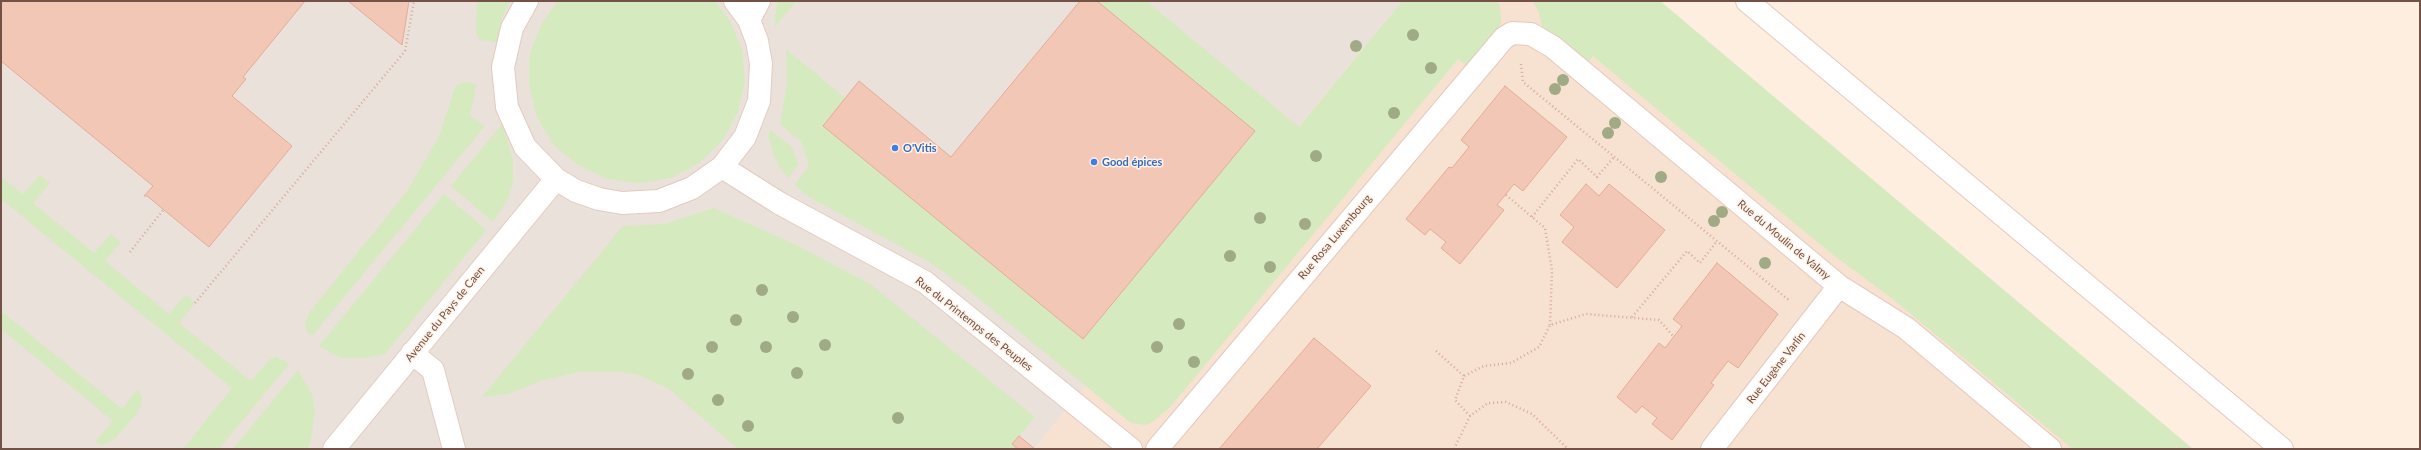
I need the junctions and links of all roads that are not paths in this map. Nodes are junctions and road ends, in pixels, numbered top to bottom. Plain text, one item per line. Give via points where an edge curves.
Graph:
1 (527, 1) edge
2 (735, 1) edge
3 (1747, 1) edge
4 (754, 10) edge
5 (1518, 33) joint
6 (722, 167) junction
7 (556, 178) junction
8 (1838, 286) junction
9 (412, 353) junction
10 (334, 449) edge
11 (454, 449) edge
12 (1131, 449) edge
13 (1157, 449) edge
14 (1712, 449) edge
15 (2050, 449) edge
16 (2282, 449) edge

1 - 7 street via 512,28 503,67 507,107 525,147
2 - 4 street
3 - 16 street
4 - 6 street via 761,64 758,101 745,137
5 - 8 street, Rue du Moulin de Valmy via 1531,34 1553,47
5 - 13 street, Rue Rosa Luxembourg via 1512,33 1504,38
6 - 7 street via 692,188 659,201 622,203 599,199 576,191
6 - 12 street, Rue du Printemps des Peuples via 779,203 925,282
7 - 9 street, Avenue du Pays de Caen
8 - 14 street, Rue Eugène Varlin
8 - 15 street, Rue du Moulin de Valmy via 1906,328
9 - 10 street, Avenue du Pays de Caen
9 - 11 street via 433,370

